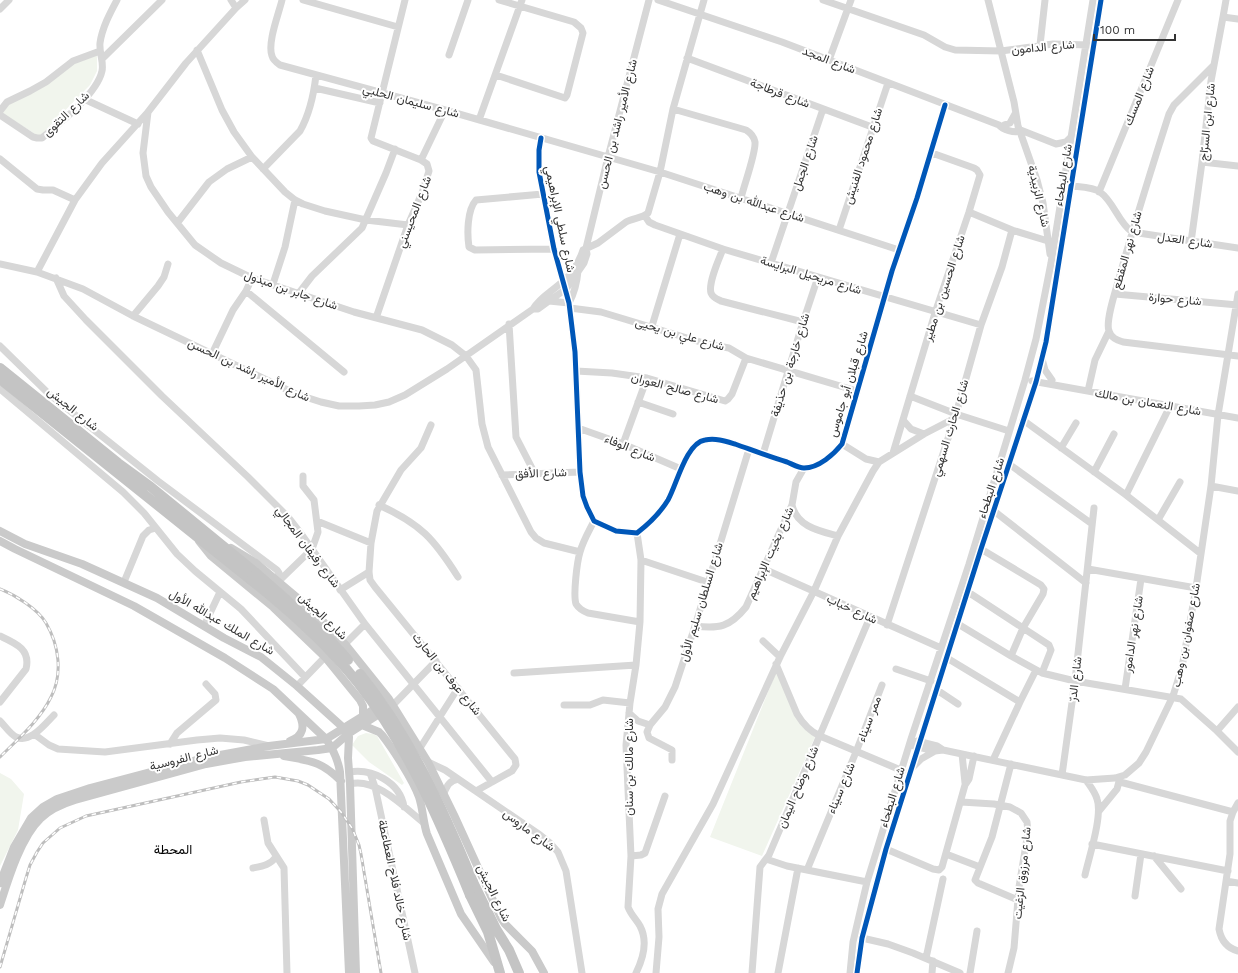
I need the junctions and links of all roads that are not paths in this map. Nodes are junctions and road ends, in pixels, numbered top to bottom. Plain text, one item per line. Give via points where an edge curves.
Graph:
1 (9, 0) edge
2 (117, 0) edge
3 (162, 0) edge
4 (231, 0) edge
5 (246, 0) edge
6 (282, 0) edge
7 (303, 0) edge
8 (405, 0) edge
9 (468, 0) edge
10 (499, 0) edge
11 (649, 0) edge
12 (658, 0) edge
13 (704, 0) edge
14 (823, 0) edge
15 (851, 0) edge
16 (988, 0) edge
17 (1045, 0) edge
18 (1093, 0) edge
19 (1102, 0) edge
20 (1178, 0) edge
21 (1226, 0) edge
22 (521, 3) edge
23 (236, 8) junction
24 (0, 9) edge
25 (848, 9) junction
26 (700, 14) junction
27 (1224, 17) junction
28 (1238, 19) edge
29 (398, 27) junction
30 (1085, 44) junction
31 (1040, 46) junction
32 (1094, 46) junction
33 (197, 50) junction
34 (100, 51) junction
35 (1000, 51) junction
36 (449, 55) dead end
37 (687, 58) junction
38 (102, 59) junction
39 (829, 60) junction
40 (1214, 66) junction
41 (316, 75) junction
42 (496, 75) junction
43 (888, 83) junction
44 (315, 88) junction
45 (382, 92) junction
46 (84, 99) junction
47 (1014, 102) junction
48 (380, 103) junction
49 (945, 105) junction
50 (673, 109) junction
51 (823, 109) junction
52 (445, 110) junction
53 (0, 111) edge
54 (148, 112) junction
55 (1015, 114) junction
56 (0, 115) edge
57 (479, 120) junction
58 (138, 124) junction
59 (1001, 125) junction
60 (872, 127) junction
61 (1012, 131) junction
62 (1020, 131) junction
63 (1070, 137) junction
64 (541, 138) junction
65 (1024, 142) junction
66 (395, 149) junction
67 (932, 153) junction
68 (252, 157) junction
69 (608, 157) junction
70 (0, 159) edge
71 (421, 160) junction
72 (1202, 162) junction
73 (1238, 166) edge
74 (263, 169) junction
75 (660, 172) junction
76 (1072, 186) junction
77 (1099, 192) junction
78 (543, 194) junction
79 (741, 198) junction
80 (74, 200) junction
81 (295, 200) junction
82 (969, 212) junction
83 (788, 213) junction
84 (646, 214) junction
85 (366, 220) junction
86 (178, 222) junction
87 (408, 225) junction
88 (839, 230) junction
89 (1012, 230) junction
90 (1132, 232) junction
91 (680, 234) junction
92 (1048, 241) junction
93 (1191, 242) junction
94 (586, 248) junction
95 (1238, 248) edge
96 (554, 249) junction
97 (723, 249) junction
98 (899, 250) junction
99 (771, 262) junction
100 (0, 263) edge
101 (1051, 263) junction
102 (168, 264) dead end
103 (578, 271) junction
104 (37, 272) junction
105 (818, 277) junction
106 (56, 278) junction
107 (252, 278) junction
108 (563, 281) junction
109 (273, 284) junction
110 (566, 289) junction
111 (246, 291) junction
112 (299, 293) junction
113 (1114, 294) junction
114 (1238, 294) edge
115 (884, 297) junction
116 (549, 301) junction
117 (570, 305) junction
118 (1237, 305) edge
119 (533, 309) junction
120 (935, 313) junction
121 (133, 316) junction
122 (376, 318) junction
123 (803, 322) junction
124 (510, 324) junction
125 (981, 325) junction
126 (652, 326) junction
127 (1109, 331) junction
128 (0, 346) edge
129 (212, 354) junction
130 (1228, 354) junction
131 (466, 356) junction
132 (1238, 356) edge
133 (746, 358) junction
134 (1042, 358) junction
135 (0, 368) edge
136 (576, 370) junction
137 (788, 370) junction
138 (344, 372) dead end
139 (1026, 377) junction
140 (647, 378) junction
141 (0, 379) edge
142 (1037, 379) junction
143 (1052, 380) junction
144 (1059, 386) junction
145 (0, 389) edge
146 (857, 391) junction
147 (1088, 391) junction
148 (910, 396) junction
149 (638, 402) junction
150 (1170, 406) junction
151 (673, 414) dead end
152 (1218, 415) junction
153 (955, 416) junction
154 (1238, 418) edge
155 (903, 420) junction
156 (1024, 420) junction
157 (1076, 423) dead end
158 (431, 425) dead end
159 (578, 428) junction
160 (1009, 431) junction
161 (924, 434) junction
162 (1114, 434) dead end
163 (623, 444) junction
164 (842, 444) junction
165 (1061, 448) junction
166 (749, 449) junction
167 (893, 453) junction
168 (763, 454) junction
169 (880, 462) junction
170 (1009, 464) junction
171 (804, 468) junction
172 (681, 469) junction
173 (534, 472) junction
174 (580, 472) junction
175 (1094, 472) junction
176 (502, 475) junction
177 (303, 476) dead end
178 (1180, 482) dead end
179 (1211, 486) junction
180 (1238, 490) edge
181 (1126, 495) junction
182 (380, 505) junction
183 (792, 505) junction
184 (1094, 508) dead end
185 (994, 511) junction
186 (1158, 520) junction
187 (317, 521) junction
188 (594, 521) junction
189 (1092, 524) junction
190 (156, 528) junction
191 (0, 531) edge
192 (637, 533) junction
193 (838, 536) junction
194 (197, 537) junction
195 (0, 541) edge
196 (18, 541) junction
197 (371, 543) junction
198 (981, 548) junction
199 (15, 549) junction
200 (312, 549) junction
201 (580, 552) junction
202 (1200, 553) junction
203 (641, 560) junction
204 (256, 568) junction
205 (764, 569) junction
206 (1088, 569) junction
207 (369, 572) junction
208 (458, 577) dead end
209 (1141, 579) junction
210 (278, 580) junction
211 (124, 582) junction
212 (708, 582) junction
213 (1086, 583) junction
214 (1196, 588) junction
215 (340, 590) junction
216 (814, 591) junction
217 (220, 592) junction
218 (968, 592) junction
219 (870, 617) junction
220 (640, 622) junction
221 (365, 624) junction
222 (958, 624) junction
223 (887, 625) junction
224 (204, 626) junction
225 (695, 626) junction
226 (1024, 628) junction
227 (3, 637) edge
228 (763, 641) dead end
229 (345, 644) junction
230 (0, 645) edge
231 (941, 648) junction
232 (1011, 656) junction
233 (325, 657) junction
234 (947, 658) junction
235 (436, 661) junction
236 (778, 661) junction
237 (636, 665) junction
238 (896, 669) dead end
239 (1039, 672) junction
240 (514, 673) dead end
241 (305, 677) junction
242 (931, 681) junction
243 (1076, 681) junction
244 (414, 683) junction
245 (206, 684) dead end
246 (882, 685) dead end
247 (297, 686) junction
248 (458, 688) junction
249 (1125, 689) junction
250 (937, 690) junction
251 (1173, 696) junction
252 (0, 702) edge
253 (391, 702) junction
254 (630, 702) junction
255 (1020, 702) junction
256 (958, 704) dead end
257 (564, 706) dead end
258 (1238, 707) edge
259 (298, 711) junction
260 (628, 713) junction
261 (54, 715) dead end
262 (363, 716) junction
263 (440, 716) junction
264 (0, 721) edge
265 (362, 725) junction
266 (650, 725) junction
267 (343, 727) junction
268 (1217, 731) junction
269 (34, 734) junction
270 (348, 734) junction
271 (820, 736) junction
272 (326, 739) junction
273 (910, 742) junction
274 (170, 744) junction
275 (919, 744) junction
276 (280, 745) junction
277 (269, 746) junction
278 (332, 748) junction
279 (420, 748) junction
280 (943, 750) junction
281 (935, 751) junction
282 (856, 752) junction
283 (1238, 752) edge
284 (962, 754) junction
285 (273, 755) junction
286 (974, 756) junction
287 (672, 760) dead end
288 (993, 760) junction
289 (428, 762) junction
290 (1011, 764) junction
291 (911, 770) junction
292 (902, 771) junction
293 (349, 772) junction
294 (370, 773) junction
295 (1062, 775) junction
296 (458, 779) junction
297 (1120, 779) junction
298 (1086, 780) junction
299 (341, 782) junction
300 (492, 782) junction
301 (350, 784) junction
302 (966, 785) junction
303 (375, 787) junction
304 (476, 791) junction
305 (444, 794) junction
306 (665, 796) dead end
307 (961, 802) junction
308 (1238, 802) edge
309 (1000, 805) junction
310 (404, 807) junction
311 (1099, 810) junction
312 (1233, 812) junction
313 (264, 820) dead end
314 (424, 823) junction
315 (1092, 844) junction
316 (1234, 847) edge
317 (886, 849) junction
318 (946, 854) junction
319 (1141, 854) junction
320 (631, 856) junction
321 (1154, 856) junction
322 (276, 857) junction
323 (766, 859) junction
324 (980, 867) junction
325 (253, 868) dead end
326 (798, 868) junction
327 (807, 870) junction
328 (1228, 871) junction
329 (1085, 875) dead end
330 (942, 879) dead end
331 (1226, 881) junction
332 (867, 882) junction
333 (0, 883) edge
334 (1238, 883) edge
335 (1181, 889) dead end
336 (1135, 896) dead end
337 (1018, 900) junction
338 (0, 905) edge
339 (500, 926) junction
340 (977, 931) dead end
341 (862, 941) junction
342 (853, 942) junction
343 (1238, 952) edge
344 (929, 959) junction
345 (500, 972) edge
346 (287, 973) edge
347 (348, 973) edge
348 (356, 973) edge
349 (415, 973) edge
350 (519, 973) edge
351 (544, 973) edge
352 (582, 973) edge
353 (636, 973) edge
354 (656, 973) edge
355 (752, 973) edge
356 (778, 973) edge
357 (850, 973) edge
358 (857, 973) edge
359 (932, 973) edge
360 (960, 973) edge
361 (970, 973) edge
362 (1008, 973) edge

1 - 24 street
2 - 34 street, شارع التقوى via 104,29
3 - 38 street
4 - 23 street
5 - 23 street
6 - 41 street, شارع سليمان الحلبي via 270,46 272,56 280,65
7 - 29 street
8 - 29 street
9 - 36 street
10 - 22 street
11 - 69 street, شارع الأمير راشد بن الحسن
12 - 26 street, شارع المجد
13 - 26 street
14 - 25 street, شارع الدامون
15 - 25 street
16 - 35 street, شارع الزبيدية
17 - 31 street
18 - 30 street, شارع البطحاء
19 - 32 street, شارع البطحاء
20 - 77 street, شارع المسك
21 - 27 street, شارع ابن السرّاج
22 - 42 street
22 - 42 street via 574,22 581,28 582,39 566,97
23 - 33 street
25 - 35 street, شارع الدامون via 955,50
25 - 39 street
26 - 37 street
26 - 39 street, شارع المجد
27 - 28 street
27 - 40 street, شارع ابن السرّاج
29 - 45 street
30 - 31 street, شارع الدامون
30 - 32 street, شارع الدامون
30 - 63 street, شارع البطحاء
31 - 35 street, شارع الدامون
32 - 76 street, شارع البطحاء
33 - 54 street
33 - 68 street via 222,110
34 - 38 street, شارع التقوى
34 - 53 street via 77,59 46,82 7,102
35 - 47 street, شارع الزبيدية
37 - 50 street
37 - 51 street, شارع قرطاجة
38 - 46 street, شارع التقوى via 99,80
39 - 43 street, شارع المجد
40 - 72 street, شارع ابن السرّاج
40 - 90 street, شارع نهر المقطع via 1178,101 1169,114
41 - 44 street
41 - 45 street, شارع سليمان الحلبي
42 - 57 street
43 - 49 street, شارع المجد
43 - 60 street, شارع محمود الفنيش
44 - 48 street
44 - 74 street via 300,131
45 - 48 street
45 - 52 street, شارع سليمان الحلبي
46 - 56 street, شارع التقوى via 40,138 33,137
46 - 58 street
47 - 55 street, شارع الزبيدية
47 - 62 street, شارع الزبيدية via 1022,127
48 - 66 street, شارع المحيسني via 371,140
49 - 59 street, شارع المجد
49 - 67 street, شارع قبلان أبو جاموس
50 - 75 street
50 - 79 street via 750,132 754,138 755,148
51 - 60 street, شارع قرطاجة
51 - 83 street, شارع الجمل
52 - 57 street, شارع سليمان الحلبي
52 - 71 street
54 - 58 street
54 - 86 street, شارع جابر بن مبذول via 143,154 146,176 155,194
55 - 59 street via 1010,123
55 - 62 street, شارع الزبيدية
57 - 64 street, شارع سليمان الحلبي
58 - 80 street via 102,163
59 - 61 street, شارع المجد
59 - 62 street, شارع المجد
60 - 88 street, شارع محمود الفنيش
61 - 62 street, شارع المجد
61 - 65 street
62 - 63 street, شارع المجد via 1056,144 1066,142
62 - 65 street, شارع الزبيدية
63 - 101 street, شارع البطحاء
64 - 69 street, شارع سليمان الحلبي
64 - 78 street, شارع سلطي الإبراهيمي via 538,172
65 - 92 street, شارع الزبيدية via 1043,203
66 - 71 street, شارع المحيسني
66 - 85 street
67 - 82 street, شارع الحسين بن مطير via 979,172
67 - 98 street, شارع قبلان أبو جاموس
68 - 74 street
68 - 86 street via 208,182
69 - 75 street, شارع عبدالله بن وهب
69 - 94 street, شارع الأمير راشد بن الحسن
70 - 80 street via 37,189 53,190
71 - 87 street, شارع المحيسني via 427,164 429,171
72 - 73 street
72 - 93 street, شارع ابن السرّاج
74 - 81 street
75 - 79 street, شارع عبدالله بن وهب
75 - 84 street
76 - 77 street
76 - 134 street, شارع البطحاء
77 - 90 street
78 - 96 street, شارع سلطي الإبراهيمي
78 - 96 street via 476,200 470,212 469,247 475,250
79 - 83 street, شارع عبدالله بن وهب
80 - 104 street
81 - 85 street via 325,211
81 - 109 street via 285,247
82 - 89 street
82 - 120 street, شارع الحسين بن مطير
83 - 88 street, شارع عبدالله بن وهب
83 - 99 street, شارع الجمل
84 - 91 street, شارع مريحيل البرايسة via 652,224
84 - 94 street via 631,219 598,243
85 - 87 street
85 - 112 street via 359,232 312,276
86 - 107 street, شارع جابر بن مبذول via 201,250
87 - 122 street, شارع المحيسني
88 - 98 street, شارع عبدالله بن وهب
89 - 92 street
89 - 125 street, شارع الحارث السهمي
90 - 93 street, شارع العدل
90 - 113 street, شارع نهر المقطع
91 - 97 street, شارع مريحيل البرايسة
91 - 126 street
92 - 101 street, شارع الزبيدية
93 - 95 street, شارع العدل
94 - 103 street, شارع الأمير راشد بن الحسن via 585,260
94 - 108 street, شارع الأمير راشد بن الحسن
96 - 108 street, شارع سلطي الإبراهيمي
97 - 99 street, شارع مريحيل البرايسة
97 - 123 street via 712,281 711,294 714,298
98 - 115 street, شارع قبلان أبو جاموس
99 - 105 street, شارع مريحيل البرايسة
100 - 104 street, شارع الأمير راشد بن الحسن
101 - 139 street, شارع البطحاء
102 - 121 street via 161,282
103 - 110 street, شارع الأمير راشد بن الحسن
103 - 117 street via 578,284
104 - 106 street, شارع الأمير راشد بن الحسن
105 - 115 street, شارع مريحيل البرايسة
105 - 123 street, شارع خارجة بن حذيفة
106 - 121 street, شارع الأمير راشد بن الحسن via 83,289
106 - 200 street, شارع رفيفان المجالي via 64,296 86,320 272,501
107 - 109 street, شارع جابر بن مبذول
107 - 111 street
108 - 110 street, شارع سلطي الإبراهيمي
108 - 119 street, شارع الأمير راشد بن الحسن via 537,302
109 - 112 street, شارع جابر بن مبذول
110 - 116 street, شارع الأمير راشد بن الحسن
110 - 117 street
111 - 129 street via 233,310
111 - 138 street
112 - 122 street, شارع جابر بن مبذول
113 - 118 street, شارع حوارة
113 - 127 street, شارع نهر المقطع via 1108,320
114 - 118 street, شارع صفوان بن وهب
115 - 120 street, شارع مريحيل البرايسة
115 - 146 street, شارع قبلان أبو جاموس
116 - 117 street, شارع علي بن يحيى
116 - 119 street, شارع الأمير راشد بن الحسن via 538,309
117 - 126 street, شارع علي بن يحيى
117 - 136 street
118 - 130 street, شارع صفوان بن وهب
119 - 124 street, شارع الأمير راشد بن الحسن
120 - 125 street, شارع مريحيل البرايسة
120 - 148 street, شارع الحسين بن مطير
121 - 129 street, شارع الأمير راشد بن الحسن
122 - 131 street, شارع جابر بن مبذول via 422,330 452,345
123 - 137 street, شارع خارجة بن حذيفة
124 - 131 street, شارع الأمير راشد بن الحسن
124 - 173 street via 516,437
125 - 153 street, شارع الحارث السهمي
126 - 133 street, شارع علي بن يحيى via 707,344 729,348
127 - 130 street via 1112,337 1123,342
127 - 147 street via 1095,360
128 - 204 street via 49,394 148,472
129 - 131 street, شارع الأمير راشد بن الحسن via 308,399 339,406 389,402 405,395
130 - 132 street
130 - 152 street, شارع صفوان بن وهب
131 - 176 street via 476,370 484,438
133 - 137 street, شارع علي بن يحيى
133 - 140 street, شارع صالح العوران via 732,394 725,401
134 - 142 street, شارع البطحاء
134 - 143 street via 1045,370
135 - 204 highway, شارع الجيش via 216,540
136 - 140 street, شارع صالح العوران
136 - 159 street
137 - 146 street, شارع علي بن يحيى
137 - 168 street, شارع خارجة بن حذيفة
139 - 142 street, شارع النعمان بن مالك
139 - 160 street, شارع البطحاء
140 - 149 street
141 - 194 highway, شارع الجيش
142 - 143 street, شارع النعمان بن مالك
142 - 144 street, شارع النعمان بن مالك
142 - 156 street, شارع البطحاء
143 - 144 street, شارع النعمان بن مالك
144 - 147 street, شارع النعمان بن مالك
145 - 190 street via 123,492
146 - 164 street, شارع قبلان أبو جاموس
147 - 150 street, شارع النعمان بن مالك
148 - 153 street
148 - 155 street, شارع الحسين بن مطير
149 - 151 street
149 - 163 street
150 - 152 street, شارع النعمان بن مالك
150 - 181 street
152 - 154 street, شارع النعمان بن مالك
152 - 179 street, شارع صفوان بن وهب
153 - 160 street
153 - 161 street
153 - 223 street, شارع الحارث السهمي
155 - 161 street via 911,429
155 - 167 street, شارع الحسين بن مطير
156 - 165 street
156 - 170 street, شارع البطحاء
157 - 165 street
158 - 182 street via 421,448 401,470
159 - 163 street, شارع الوفاء
159 - 174 street
160 - 231 street, شارع البطحاء
161 - 167 street
162 - 175 street
163 - 172 street, شارع الوفاء
164 - 169 street via 869,460
164 - 171 street, شارع قبلان أبو جاموس via 822,462
165 - 175 street
166 - 168 street
166 - 172 street via 721,440 704,440 691,450
166 - 212 street, شارع السلطان سليم الأول
167 - 169 street
168 - 171 street
169 - 193 street
170 - 185 street, شارع البطحاء
170 - 189 street
171 - 183 street, شارع بخيت الإبراهيم via 796,482
172 - 192 street via 677,482 661,510
173 - 174 street, شارع الأفق
173 - 176 street, شارع الأفق
174 - 188 street via 583,496
175 - 181 street
176 - 201 street via 536,538 544,544
177 - 187 street via 303,486 314,500
178 - 186 street
179 - 180 street
179 - 202 street, شارع صفوان بن وهب
181 - 186 street
182 - 197 street
182 - 208 street via 421,529 438,547
183 - 193 street via 793,511 806,525
183 - 205 street, شارع بخيت الإبراهيم
184 - 189 street, شارع الدرّ
185 - 198 street, شارع البطحاء
185 - 213 street
186 - 202 street
187 - 197 street
187 - 200 street via 318,532
188 - 192 street via 616,532
188 - 201 street
189 - 206 street, شارع الدرّ
190 - 211 street via 143,536
190 - 217 street via 177,554
191 - 196 main road, شارع الملك عبدالله الأول
192 - 203 street, شارع مالك بن سنان
193 - 216 street
194 - 204 highway, شارع الجيش
194 - 233 main road via 211,556 273,607
195 - 199 main road
196 - 199 main road
196 - 211 main road, شارع الملك عبدالله الأول via 66,557
197 - 207 street
198 - 218 street, شارع البطحاء
198 - 226 street via 1044,589
199 - 259 main road via 134,606 225,658 273,689
200 - 210 street
200 - 215 street, شارع رفيفان المجالي
201 - 220 street via 575,590 577,605 588,613
202 - 214 street, شارع صفوان بن وهب
203 - 212 street
203 - 220 street, شارع مالك بن سنان
204 - 210 main road
204 - 339 highway, شارع الجيش, bridge via 334,643 378,696 414,753 473,882
204 - 345 highway, شارع الجيش, bridge via 288,609 335,655 375,707 407,758 428,797 488,932
205 - 216 street, شارع خباب
205 - 225 street, شارع بخيت الإبراهيم via 741,613 719,627
206 - 209 street
206 - 213 street, شارع الدرّ
207 - 215 street
207 - 235 street, شارع عوف بن الحارث via 373,583
209 - 214 street
209 - 249 street, شارع نهر الدامور
210 - 229 main road
211 - 224 main road, شارع الملك عبدالله الأول
212 - 225 street, شارع السلطان سليم الأول
213 - 243 street, شارع الدرّ
214 - 251 street, شارع صفوان بن وهب via 1182,667
215 - 221 street, شارع رفيفان المجالي
216 - 219 street, شارع خباب
216 - 236 street
217 - 224 street
217 - 241 street via 241,609
218 - 222 street, شارع البطحاء
218 - 226 street
219 - 223 street, شارع خباب
219 - 271 street, شارع وضاح اليمان
220 - 237 street, شارع مالك بن سنان
221 - 229 street
221 - 244 street, شارع رفيفان المجالي
222 - 232 street
222 - 234 street, شارع البطحاء
223 - 231 street, شارع خباب
224 - 247 main road, شارع الملك عبدالله الأول via 261,657
225 - 266 street, شارع السلطان سليم الأول via 670,697
226 - 232 street
226 - 239 street via 1050,647 1051,650
227 - 230 street
227 - 252 street via 21,648 27,663 26,669
228 - 236 street
229 - 253 main road
231 - 242 street, شارع البطحاء
232 - 239 street
233 - 241 street
233 - 262 main road via 360,700
234 - 250 street, شارع البطحاء
234 - 255 street
235 - 244 street, شارع الفروسية
235 - 248 street, شارع عوف بن الحارث
236 - 271 street via 801,720 809,730
236 - 354 street via 713,804 662,894 658,909
237 - 240 street
237 - 254 street, شارع مالك بن سنان
238 - 242 street
239 - 243 street
239 - 255 street
241 - 247 street
242 - 273 street, شارع البطحاء
243 - 249 street
243 - 295 street, شارع الدرّ
244 - 253 street, شارع الفروسية
244 - 263 street, شارع رفيفان المجالي
245 - 274 street via 215,694 216,700 176,733
246 - 282 street, ممر سيناء
247 - 267 main road, شارع الملك عبدالله الأول
248 - 263 street
248 - 300 street, شارع عوف بن الحارث via 515,759 516,765 512,771
249 - 251 street
250 - 256 street
250 - 275 street, شارع البطحاء
251 - 268 street via 1184,701
251 - 297 street, شارع صفوان بن وهب via 1146,752
253 - 262 main road, شارع الفروسية
253 - 265 main road, شارع الفروسية
253 - 279 main road
254 - 257 street via 603,700 590,705
254 - 260 street, شارع مالك بن سنان
255 - 288 street
258 - 268 street
259 - 272 main road
259 - 276 main road via 303,723 301,734 292,741
260 - 266 street via 638,721
260 - 320 street, شارع مالك بن سنان via 626,745
261 - 269 street
262 - 267 main road, شارع الفروسية
263 - 279 street
263 - 300 street, شارع رفيفان المجالي
264 - 269 street via 16,737 23,738
265 - 270 main road, شارع الفروسية
265 - 314 main road via 379,732 399,760 417,793
266 - 287 street via 647,732 649,738 671,748
267 - 270 main road, شارع الملك عبدالله الأول
267 - 272 main road, شارع الفروسية
268 - 283 street
269 - 274 street via 49,745 61,749 111,752
270 - 278 main road, شارع الفروسية
270 - 293 main road
271 - 282 street
271 - 323 street, شارع وضاح اليمان
272 - 276 main road, شارع الفروسية
272 - 278 main road
273 - 275 street
273 - 292 street, شارع البطحاء
274 - 277 street via 220,738
275 - 280 street via 937,746
275 - 281 street
275 - 291 street, شارع البطحاء
276 - 277 main road, شارع الفروسية
277 - 333 main road, شارع الفروسية via 204,758 90,788 48,804 38,810 24,829
278 - 285 main road, شارع الفروسية
278 - 299 main road via 339,766
279 - 289 main road
280 - 281 street
280 - 284 street
281 - 291 street via 921,759
282 - 292 street, شارع سيناء
282 - 327 street, شارع سيناء
284 - 286 street
284 - 302 street
285 - 299 main road via 315,762 330,771
285 - 338 main road, شارع الفروسية via 206,764 75,800 55,808 40,818 27,837
286 - 288 street
286 - 302 street
288 - 290 street
289 - 296 street, شارع ماروس
289 - 305 main road
290 - 295 street
290 - 309 street
291 - 317 street, شارع البطحاء
292 - 332 street, شارع البطحاء
293 - 294 street
293 - 301 main road
294 - 303 street, شارع خالد فلاح العطاعطة
294 - 310 street via 383,778 398,790
295 - 298 street
296 - 304 street, شارع ماروس
296 - 305 street via 448,784
297 - 298 street
297 - 311 street, شارع صفوان بن وهب via 1117,790
297 - 312 street
298 - 311 street via 1097,799
299 - 347 main road
300 - 304 street, شارع عوف بن الحارث
301 - 303 street via 363,783
301 - 348 main road
302 - 307 street
303 - 310 street
303 - 349 street, شارع خالد فلاح العطاعطة via 376,813
304 - 352 street, شارع ماروس via 540,835 558,852 566,871
305 - 339 main road via 497,911
306 - 320 street via 645,853 641,856
307 - 309 street, شارع مرزوق الزغيت
307 - 318 street
308 - 312 street
309 - 324 street via 992,837
309 - 337 street, شارع مرزوق الزغيت via 1018,810 1024,815 1028,825
310 - 314 street
311 - 315 street
312 - 316 street via 1230,821
313 - 322 street via 268,843
314 - 345 main road via 466,923
315 - 319 street
315 - 329 street
316 - 328 street
317 - 318 street via 937,870 942,867
317 - 341 street, شارع البطحاء
318 - 324 street
319 - 321 street
319 - 336 street
320 - 353 street, شارع مالك بن سنان via 628,907 640,927 644,941 643,954
321 - 328 street
321 - 335 street
322 - 325 street via 266,866
322 - 346 street via 284,868
323 - 326 street
323 - 355 street, شارع وضاح اليمان via 759,873
324 - 337 street via 975,878 977,883
326 - 327 street
326 - 356 street
327 - 332 street
328 - 331 street
330 - 344 street
331 - 334 street
331 - 343 street via 1220,933 1225,944
332 - 342 street, شارع البطحاء
337 - 362 street, شارع مرزوق الزغيت via 1014,948
339 - 350 highway, شارع الجيش
339 - 351 main road via 532,951
340 - 361 street
341 - 342 street
341 - 344 street via 888,944
341 - 358 street, شارع البطحاء
342 - 357 street, شارع البطحاء
344 - 359 street
344 - 360 street

